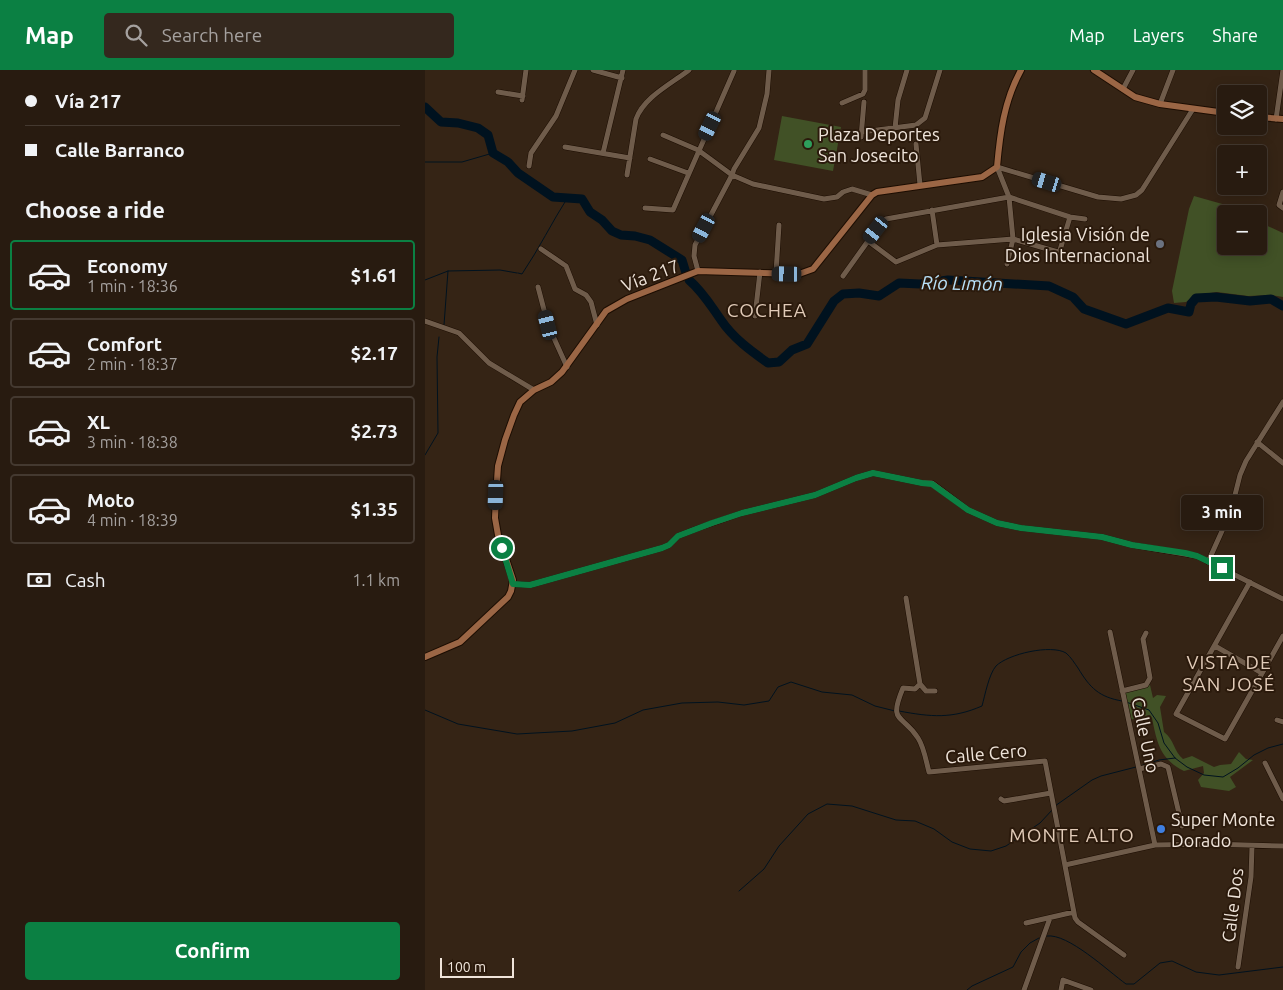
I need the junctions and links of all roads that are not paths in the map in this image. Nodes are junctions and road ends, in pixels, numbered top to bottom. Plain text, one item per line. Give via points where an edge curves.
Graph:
1 (525, 70) edge
2 (575, 70) edge
3 (593, 70) edge
4 (623, 70) edge
5 (689, 70) edge
6 (769, 70) edge
7 (865, 70) edge
8 (907, 70) edge
9 (939, 70) edge
10 (1021, 70) edge
11 (1094, 70) edge
12 (1133, 70) edge
13 (1173, 70) edge
14 (1283, 70) edge
15 (734, 71) edge
16 (622, 78) junction
17 (1123, 89) junction
18 (499, 92) dead end
19 (864, 102) dead end
20 (842, 103) dead end
21 (1160, 104) junction
22 (1193, 109) junction
23 (1217, 112) edge
24 (1267, 118) edge
25 (1280, 119) edge
26 (895, 128) junction
27 (663, 134) dead end
28 (916, 144) dead end
29 (565, 147) dead end
30 (698, 150) junction
31 (603, 153) junction
32 (630, 158) junction
33 (650, 159) dead end
34 (529, 166) dead end
35 (997, 167) junction
36 (689, 173) junction
37 (627, 175) dead end
38 (732, 175) junction
39 (920, 185) junction
40 (1283, 192) edge
41 (873, 195) junction
42 (1009, 198) junction
43 (645, 208) dead end
44 (1283, 208) edge
45 (932, 210) junction
46 (1070, 217) junction
47 (1085, 219) dead end
48 (779, 225) dead end
49 (1013, 239) junction
50 (868, 241) junction
51 (937, 245) junction
52 (541, 249) dead end
53 (1007, 264) dead end
54 (699, 271) junction
55 (760, 272) junction
56 (776, 273) junction
57 (843, 276) dead end
58 (538, 287) dead end
59 (755, 316) dead end
60 (425, 321) edge
61 (597, 325) junction
62 (567, 367) junction
63 (534, 390) junction
64 (1283, 402) edge
65 (1257, 442) junction
66 (1283, 462) edge
67 (1208, 562) junction
68 (1250, 582) junction
69 (513, 584) junction
70 (906, 598) dead end
71 (1283, 599) edge
72 (1110, 632) dead end
73 (1146, 633) dead end
74 (1283, 636) edge
75 (1215, 646) junction
76 (425, 657) edge
77 (1262, 673) junction
78 (920, 684) junction
79 (935, 691) dead end
80 (1122, 691) junction
81 (1265, 763) dead end
82 (1139, 769) junction
83 (1051, 793) junction
84 (1001, 799) dead end
85 (1283, 799) edge
86 (1182, 826) dead end
87 (1155, 845) junction
88 (1252, 846) junction
89 (1283, 846) edge
90 (1065, 865) junction
91 (1074, 912) junction
92 (1050, 918) junction
93 (1026, 923) dead end
94 (1124, 955) dead end
95 (1237, 967) dead end
96 (1024, 990) edge
97 (1061, 990) edge
98 (1091, 990) edge

1 - 18 street via 523,98
2 - 34 street via 556,116 531,153
3 - 16 street
4 - 16 street
5 - 32 street via 639,110
6 - 38 street via 759,128
7 - 20 street via 863,94
8 - 26 street via 898,100
9 - 26 street via 925,118 916,125
10 - 35 main road via 1004,110
11 - 17 main road
12 - 17 street
13 - 21 street
14 - 25 street
15 - 30 street
16 - 31 street
17 - 21 main road via 1135,97
19 - 26 street via 861,135
21 - 22 main road
22 - 23 main road
22 - 35 street via 1136,195 1121,199 1098,198
24 - 25 main road
27 - 30 street
28 - 39 street
29 - 31 street
30 - 36 street
30 - 38 street
31 - 32 street
32 - 37 street
33 - 36 street
35 - 39 main road via 982,177
35 - 42 street
36 - 43 street via 673,210
38 - 41 street via 753,184 824,199 852,189
38 - 54 street via 695,245 694,256
39 - 41 main road
40 - 44 street via 1279,205
41 - 56 main road, Vía 217 via 813,269 799,274
42 - 45 street
42 - 46 street
42 - 49 street
45 - 50 street via 884,220
45 - 51 street
46 - 47 street
46 - 49 street via 1057,252
48 - 56 street
49 - 51 street
49 - 53 street
50 - 51 street via 896,262
50 - 57 street
52 - 61 street via 566,266 575,289 591,302
54 - 55 main road, Vía 217
54 - 61 main road, Vía 217 via 615,305
55 - 56 main road, Vía 217
55 - 59 street
58 - 62 street via 548,325
60 - 63 street via 459,333 489,363
61 - 62 main road, Vía 217
62 - 63 main road, Vía 217 via 551,382
63 - 69 main road, Vía 217 via 520,402 514,414 498,466 495,518
64 - 65 street
65 - 66 street
65 - 67 street via 1240,475 1231,511
67 - 68 street
67 - 69 street via 1185,553 1102,537 997,523 968,510 932,484 873,473 815,495 712,523 678,536 662,548 530,585
68 - 71 street
68 - 75 street
69 - 76 main road via 502,604 460,642
70 - 78 street
72 - 80 street, Calle Uno
73 - 80 street via 1143,639 1150,678 1146,684
74 - 77 street
75 - 77 street
75 - 77 street via 1176,714 1225,738
78 - 79 street via 925,691
78 - 83 street, Calle Cero via 915,688 903,688 896,711 900,720 919,739 929,772 1045,761
80 - 82 street, Calle Uno
81 - 85 street
82 - 86 street via 1161,764 1168,767
82 - 87 street, Calle Uno
83 - 84 street
83 - 90 street
87 - 88 street
87 - 90 street
88 - 89 street
88 - 95 street, Calle Dos via 1251,877
90 - 91 street
91 - 92 street
91 - 94 street via 1078,922
92 - 93 street
92 - 96 street
97 - 98 street via 1063,980

